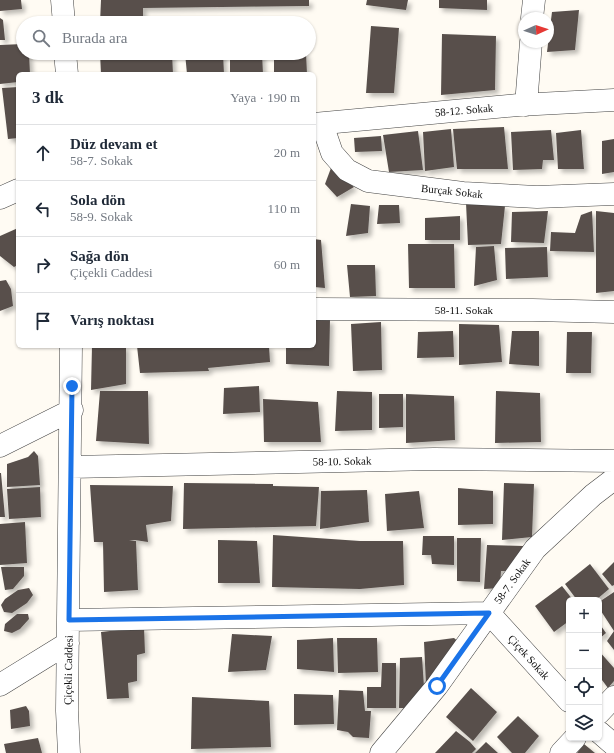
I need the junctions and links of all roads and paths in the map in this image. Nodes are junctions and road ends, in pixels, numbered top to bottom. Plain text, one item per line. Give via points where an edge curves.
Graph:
1 (62, 0) edge
2 (534, 0) edge
3 (533, 12) edge
4 (63, 16) edge
5 (531, 48) edge
6 (66, 60) edge
7 (67, 72) edge
8 (614, 100) edge
9 (526, 105) junction
10 (318, 124) edge
11 (16, 191) edge
12 (614, 194) edge
13 (0, 198) edge
14 (316, 309) edge
15 (614, 312) edge
16 (71, 348) edge
17 (72, 410) junction
18 (0, 446) edge
19 (614, 461) edge
20 (70, 467) junction
21 (614, 479) edge
22 (489, 613) junction
23 (69, 620) junction
24 (68, 643) junction
25 (0, 685) edge
26 (614, 697) edge
27 (566, 698) edge
28 (602, 710) edge
29 (602, 735) edge
30 (572, 741) edge
31 (614, 745) edge
32 (69, 753) edge
33 (381, 753) edge
34 (562, 753) edge

1 - 4 street
2 - 3 street
5 - 9 street
6 - 7 street
8 - 9 street, 58-12. Sokak
9 - 10 street, 58-12. Sokak
10 - 12 street, Burçak Sokak via 332,153 347,170 368,181 463,193 537,197
11 - 13 street
14 - 15 street, 58-11. Sokak
16 - 17 street, Çiçekli Caddesi
17 - 18 street
17 - 20 street, Çiçekli Caddesi
19 - 20 street, 58-10. Sokak via 434,459
20 - 23 street, Çiçekli Caddesi
21 - 22 street, 58-7. Sokak via 535,549
22 - 23 street
22 - 27 street, Çiçek Sokak
22 - 33 street, 58-7. Sokak via 437,686
23 - 24 street, Çiçekli Caddesi
24 - 25 street
24 - 32 street, Çiçekli Caddesi
26 - 28 street
29 - 31 street
30 - 34 street

